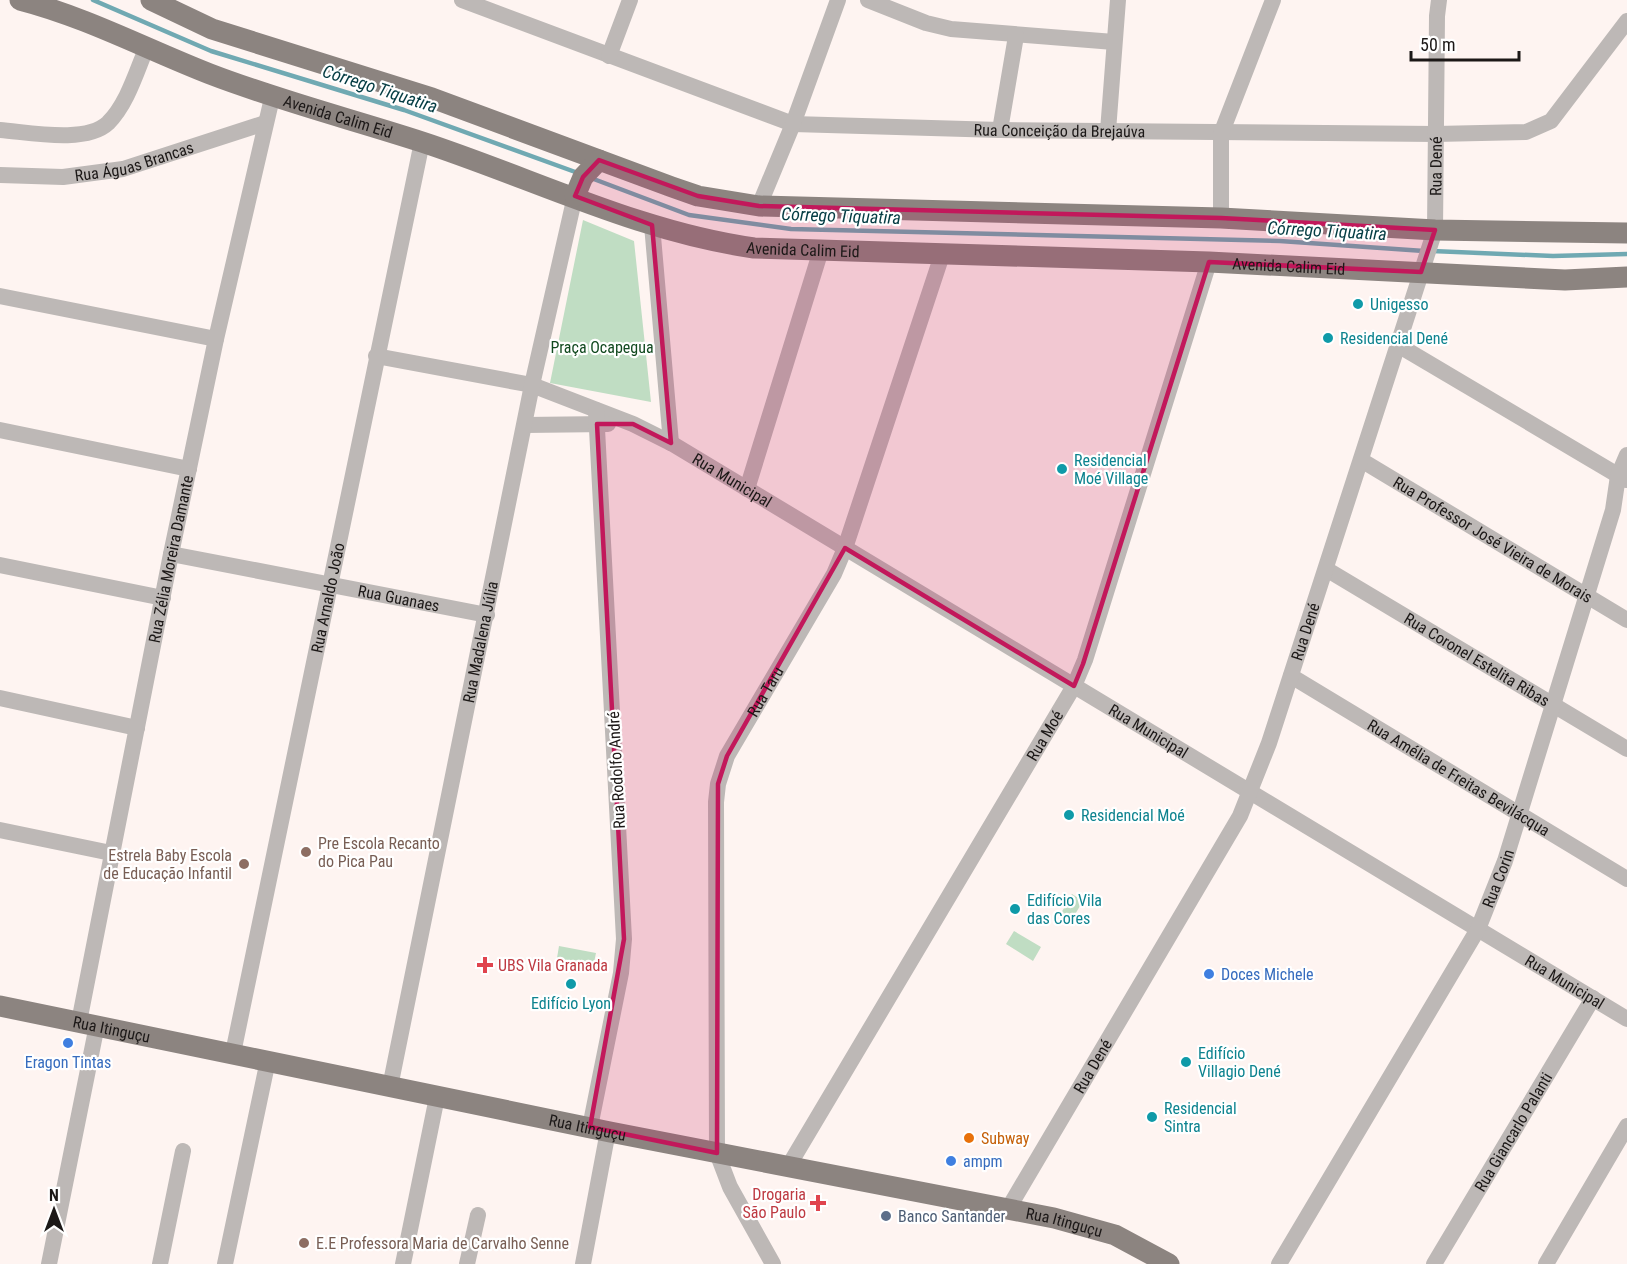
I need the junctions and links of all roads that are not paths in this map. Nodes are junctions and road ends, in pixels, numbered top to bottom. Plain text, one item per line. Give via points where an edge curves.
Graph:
1 (20, 0) edge
2 (151, 0) edge
3 (462, 0) edge
4 (630, 0) edge
5 (838, 0) edge
6 (868, 0) edge
7 (1118, 0) edge
8 (1273, 0) edge
9 (1439, 0) edge
10 (1627, 21) edge
11 (1016, 36) junction
12 (1114, 42) junction
13 (146, 49) junction
14 (609, 56) junction
15 (272, 98) junction
16 (265, 123) junction
17 (793, 124) junction
18 (0, 130) edge
19 (1000, 130) junction
20 (1108, 131) junction
21 (1221, 134) junction
22 (1436, 135) junction
23 (422, 142) junction
24 (0, 175) edge
25 (586, 178) junction
26 (759, 206) junction
27 (1221, 218) junction
28 (652, 225) junction
29 (1627, 233) edge
30 (1433, 236) junction
31 (820, 250) junction
32 (942, 255) junction
33 (1209, 262) junction
34 (1423, 267) junction
35 (1627, 277) edge
36 (0, 296) edge
37 (216, 339) junction
38 (1398, 345) junction
39 (376, 356) junction
40 (532, 385) junction
41 (597, 417) junction
42 (525, 424) junction
43 (0, 430) edge
44 (671, 443) junction
45 (1627, 455) edge
46 (1361, 460) junction
47 (189, 469) junction
48 (1623, 478) edge
49 (747, 489) junction
50 (845, 548) junction
51 (171, 554) junction
52 (0, 565) edge
53 (1326, 569) junction
54 (329, 586) junction
55 (1586, 595) junction
56 (163, 598) junction
57 (487, 615) junction
58 (1627, 620) edge
59 (1291, 676) junction
60 (1074, 686) junction
61 (0, 698) edge
62 (1552, 704) junction
63 (136, 728) junction
64 (1627, 749) edge
65 (1251, 792) junction
66 (1518, 813) junction
67 (0, 830) edge
68 (111, 854) junction
69 (1627, 879) edge
70 (1478, 929) junction
71 (1593, 998) junction
72 (0, 1006) edge
73 (1627, 1019) edge
74 (88, 1024) junction
75 (233, 1053) junction
76 (268, 1060) junction
77 (390, 1087) junction
78 (437, 1097) junction
79 (1627, 1126) edge
80 (599, 1129) junction
81 (183, 1151) dead end
82 (717, 1153) junction
83 (788, 1167) junction
84 (1008, 1209) junction
85 (478, 1215) dead end
86 (49, 1264) edge
87 (160, 1264) edge
88 (225, 1264) edge
89 (403, 1264) edge
90 (467, 1264) edge
91 (583, 1264) edge
92 (773, 1264) edge
93 (1169, 1264) edge
94 (1279, 1264) edge
95 (1434, 1264) edge
96 (1546, 1264) edge

1 - 13 main road, Avenida Calim Eid via 86,21
2 - 25 main road, Avenida Calim Eid via 212,29 432,98
3 - 14 street, Rua Conceição da Brejaúva
4 - 14 street
5 - 17 street
6 - 11 street via 937,26
7 - 12 street
8 - 21 street
9 - 22 street, Rua Dené
10 - 22 street, Rua Conceição da Brejaúva via 1551,121 1538,129
11 - 12 street
11 - 19 street
12 - 20 street
13 - 15 main road, Avenida Calim Eid
13 - 18 street via 117,110 107,124 95,131 60,135
14 - 17 street, Rua Conceição da Brejaúva
15 - 16 street, Rua Zélia Moreira Damante
15 - 23 main road, Avenida Calim Eid
16 - 24 street, Rua Águas Brancas via 123,169 63,177
16 - 37 street, Rua Zélia Moreira Damante
17 - 19 street, Rua Conceição da Brejaúva
17 - 26 street
19 - 20 street, Rua Conceição da Brejaúva
20 - 21 street, Rua Conceição da Brejaúva
21 - 22 street, Rua Conceição da Brejaúva
21 - 27 street
22 - 30 street, Rua Dené
23 - 25 main road, Avenida Calim Eid
23 - 39 street, Rua Arnaldo João
25 - 26 main road, Avenida Calim Eid
25 - 28 main road, Avenida Calim Eid
25 - 40 street, Rua Madalena Júlia
26 - 27 main road, Avenida Calim Eid
27 - 30 main road, Avenida Calim Eid
28 - 31 main road, Avenida Calim Eid via 720,243
28 - 44 street
29 - 30 main road, Avenida Calim Eid
30 - 34 street, Rua Dené
31 - 32 main road, Avenida Calim Eid
31 - 49 street
32 - 33 main road, Avenida Calim Eid
32 - 50 street, Rua Taru
33 - 34 main road, Avenida Calim Eid
33 - 60 street, Rua Moé
34 - 35 main road, Avenida Calim Eid via 1565,279
34 - 38 street, Rua Dené
36 - 37 street
37 - 47 street, Rua Zélia Moreira Damante
38 - 46 street, Rua Dené
38 - 48 street
39 - 40 street
39 - 54 street, Rua Arnaldo João
40 - 41 street
40 - 42 street, Rua Madalena Júlia
41 - 42 street
41 - 44 street via 633,424
41 - 80 street, Rua Rodolfo André via 624,939
42 - 57 street, Rua Madalena Júlia
43 - 47 street
44 - 49 street, Rua Municipal
45 - 48 street, Rua Corin
46 - 53 street, Rua Dené
46 - 55 street, Rua Professor José Vieira de Morais
47 - 51 street, Rua Zélia Moreira Damante
48 - 55 street, Rua Corin
49 - 50 street, Rua Municipal
50 - 60 street, Rua Municipal
50 - 82 street, Rua Taru via 834,574 727,756 718,784 714,887
51 - 54 street, Rua Guanaes
51 - 56 street, Rua Zélia Moreira Damante
52 - 56 street
53 - 59 street, Rua Dené
53 - 62 street, Rua Coronel Estelita Ribas
54 - 57 street, Rua Guanaes
54 - 75 street, Rua Arnaldo João
55 - 58 street, Rua Professor José Vieira de Morais
55 - 62 street, Rua Corin
56 - 63 street, Rua Zélia Moreira Damante
57 - 77 street, Rua Madalena Júlia
59 - 65 street, Rua Dené
59 - 66 street, Rua Amélia de Freitas Bevilácqua
60 - 65 street, Rua Municipal
60 - 83 street, Rua Moé
61 - 63 street
62 - 64 street, Rua Coronel Estelita Ribas
62 - 66 street, Rua Corin
63 - 68 street, Rua Zélia Moreira Damante
65 - 70 street, Rua Municipal
65 - 84 street, Rua Dené
66 - 69 street, Rua Amélia de Freitas Bevilácqua
66 - 70 street, Rua Corin via 1500,876
67 - 68 street
68 - 74 street, Rua Zélia Moreira Damante
70 - 71 street, Rua Municipal
70 - 94 street, Rua Corin
71 - 73 street, Rua Municipal
71 - 95 street, Rua Giancarlo Palanti
72 - 74 main road, Rua Itinguçu
74 - 75 main road, Rua Itinguçu
74 - 86 street, Rua Zélia Moreira Damante
75 - 76 main road, Rua Itinguçu
76 - 77 main road, Rua Itinguçu
76 - 88 street
77 - 78 main road, Rua Itinguçu
78 - 80 main road, Rua Itinguçu
78 - 89 street
79 - 96 street
80 - 82 main road, Rua Itinguçu
80 - 91 street, Rua Rodolfo André
81 - 87 street
82 - 83 main road, Rua Itinguçu
82 - 92 street via 730,1187
83 - 84 main road, Rua Itinguçu
84 - 93 main road, Rua Itinguçu via 1115,1234
85 - 90 street

